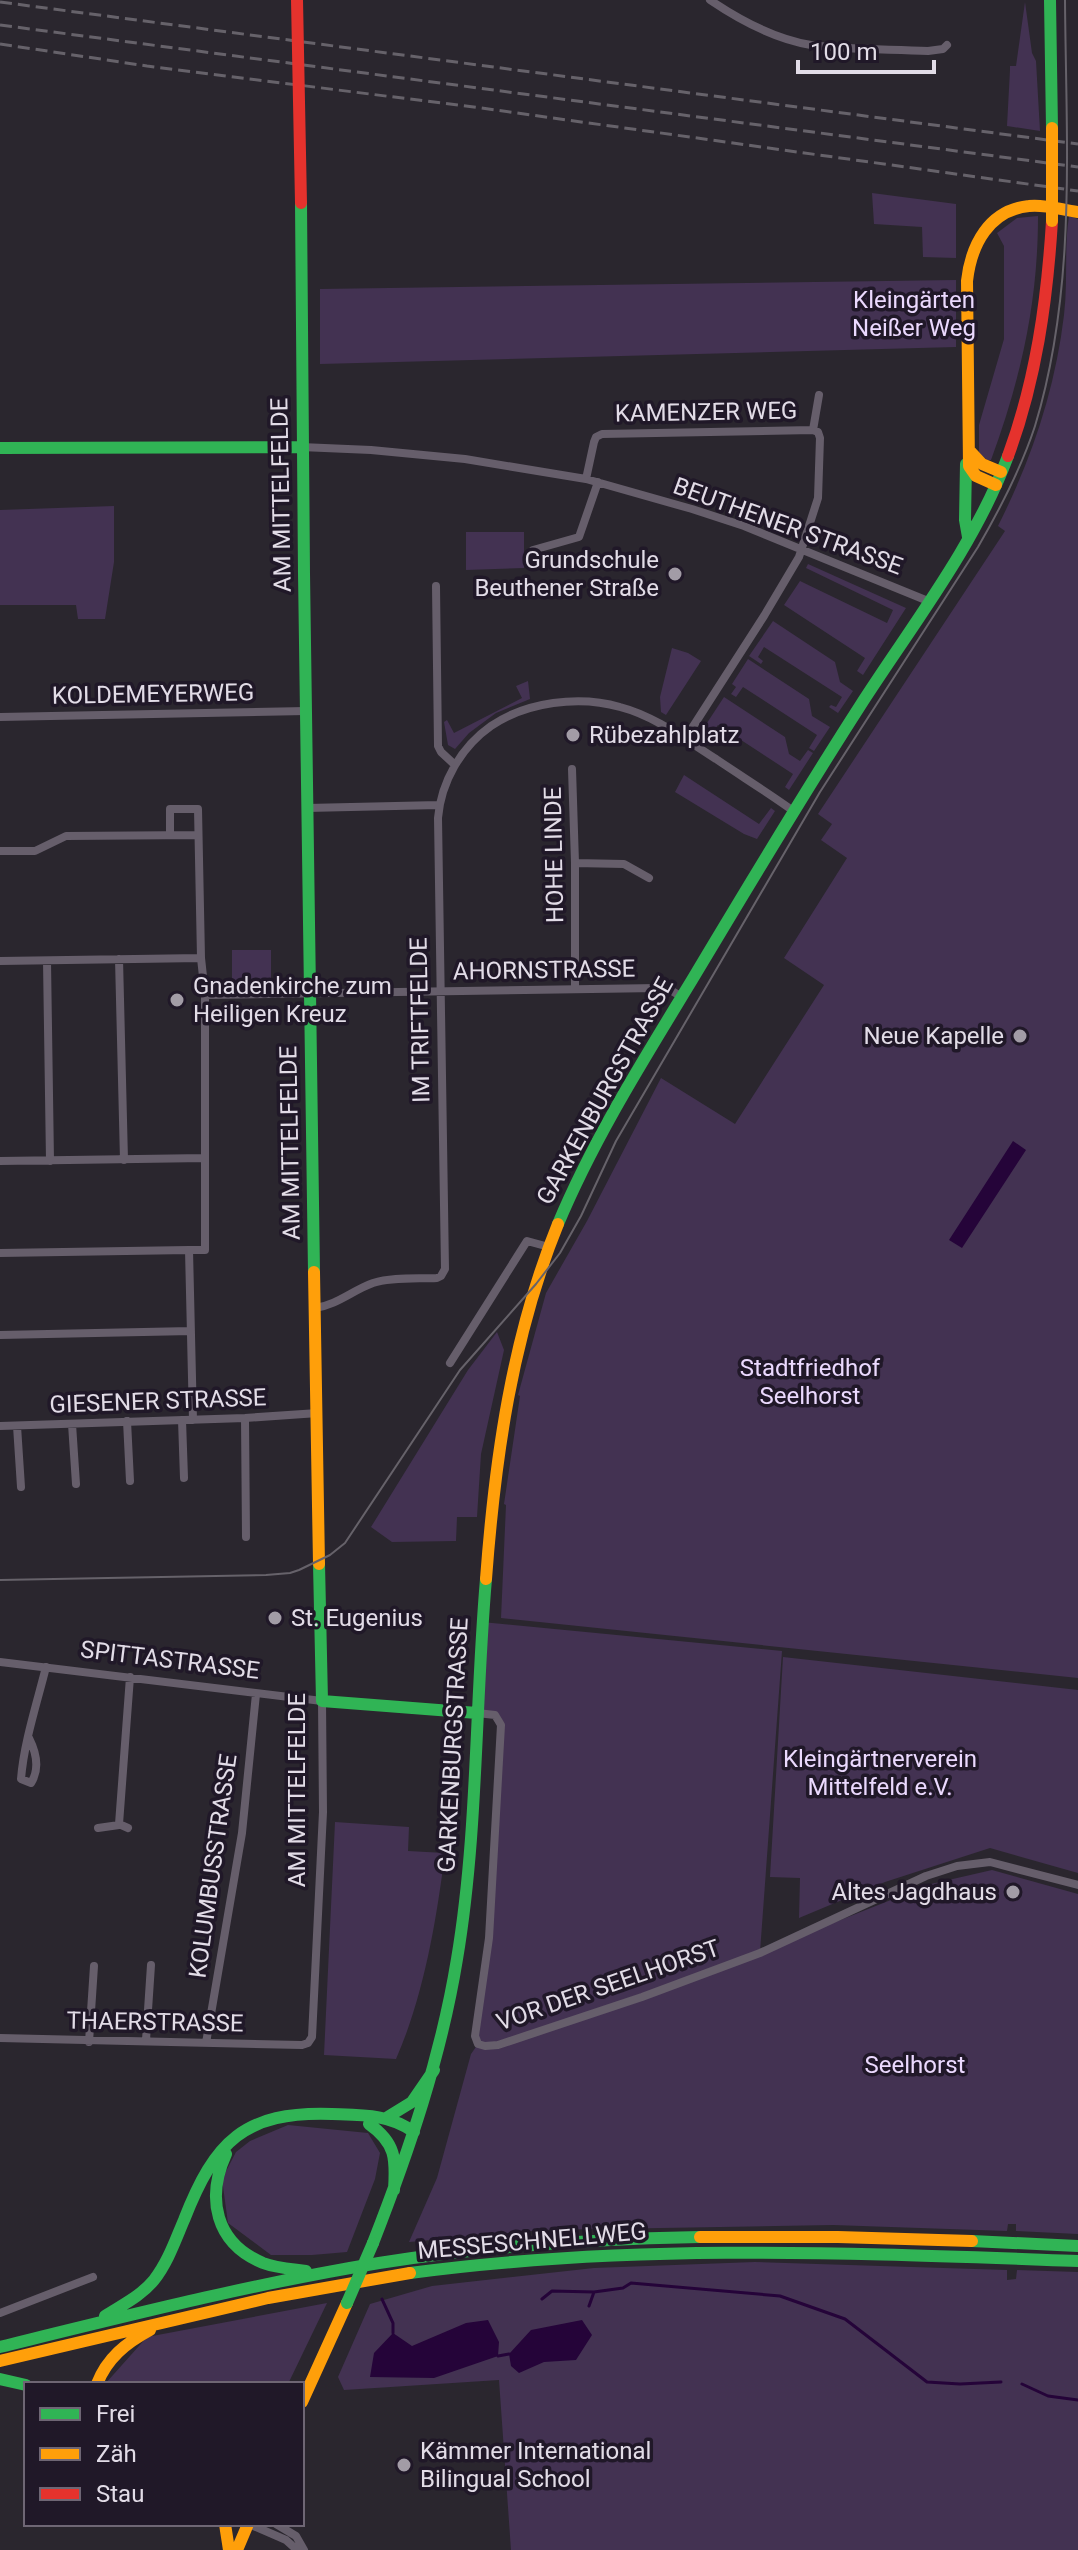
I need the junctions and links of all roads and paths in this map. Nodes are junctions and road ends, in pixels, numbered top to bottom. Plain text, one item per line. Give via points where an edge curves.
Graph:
1 (297, 0) edge
2 (710, 0) edge
3 (1050, 0) edge
4 (947, 45) dead end
5 (1078, 212) edge
6 (819, 395) dead end
7 (813, 430) junction
8 (301, 447) junction
9 (0, 448) edge
10 (969, 450) junction
11 (1001, 472) junction
12 (586, 479) junction
13 (598, 482) junction
14 (996, 485) junction
15 (968, 537) junction
16 (802, 549) junction
17 (533, 550) dead end
18 (436, 586) dead end
19 (928, 601) junction
20 (306, 711) junction
21 (0, 717) edge
22 (685, 739) junction
23 (455, 765) junction
24 (572, 769) dead end
25 (439, 805) junction
26 (307, 808) junction
27 (792, 810) junction
28 (170, 835) junction
29 (198, 835) junction
30 (0, 851) edge
31 (575, 863) junction
32 (649, 878) dead end
33 (201, 958) junction
34 (119, 959) junction
35 (0, 961) edge
36 (47, 961) junction
37 (575, 989) junction
38 (440, 991) junction
39 (309, 993) junction
40 (205, 995) junction
41 (682, 997) junction
42 (205, 1158) junction
43 (124, 1160) junction
44 (0, 1161) edge
45 (50, 1161) junction
46 (549, 1247) junction
47 (189, 1250) junction
48 (0, 1253) edge
49 (315, 1308) junction
50 (191, 1331) junction
51 (0, 1335) edge
52 (450, 1363) dead end
53 (318, 1413) junction
54 (245, 1418) junction
55 (182, 1420) junction
56 (193, 1420) junction
57 (127, 1421) junction
58 (72, 1424) junction
59 (0, 1426) edge
60 (17, 1426) junction
61 (184, 1478) dead end
62 (130, 1481) dead end
63 (76, 1484) dead end
64 (21, 1487) dead end
65 (246, 1537) dead end
66 (0, 1662) edge
67 (46, 1667) junction
68 (130, 1677) junction
69 (256, 1694) junction
70 (322, 1701) junction
71 (477, 1713) junction
72 (29, 1738) dead end
73 (98, 1828) dead end
74 (1078, 1885) edge
75 (151, 1965) dead end
76 (94, 1966) dead end
77 (0, 2038) edge
78 (146, 2040) junction
79 (89, 2042) junction
80 (206, 2043) junction
81 (308, 2043) joint
82 (434, 2070) junction
83 (386, 2118) junction
84 (369, 2124) junction
85 (414, 2132) junction
86 (394, 2190) junction
87 (1078, 2246) edge
88 (1078, 2261) edge
89 (322, 2273) junction
90 (93, 2277) dead end
91 (0, 2313) edge
92 (172, 2319) junction
93 (90, 2325) junction
94 (0, 2347) edge
95 (0, 2361) edge
96 (0, 2379) edge
97 (98, 2382) edge
98 (24, 2385) edge
99 (304, 2398) edge
100 (226, 2526) edge
101 (247, 2526) edge
102 (253, 2526) edge
103 (279, 2526) edge
104 (229, 2550) edge
105 (237, 2550) edge
106 (297, 2550) edge
107 (304, 2550) edge

1 - 8 main road, AM MITTELFELDE, bridge
2 - 4 street via 760,29 812,45 928,51
3 - 11 main road, GARKENBURGSTRASSE, bridge via 1052,221 1047,297 1036,365
5 - 10 main road via 1040,206 1012,210 986,229 971,253
6 - 7 street
7 - 12 street, KAMENZER WEG via 602,434 594,442
7 - 16 street via 820,438 818,498
8 - 9 main road
8 - 12 street, BEUTHENER STRASSE via 465,459
8 - 20 main road, AM MITTELFELDE
10 - 11 main road via 982,464
10 - 14 main road via 972,472
10 - 15 main road
11 - 14 main road, GARKENBURGSTRASSE
12 - 13 street, BEUTHENER STRASSE
13 - 16 street, BEUTHENER STRASSE
13 - 17 street via 579,537
14 - 15 main road, GARKENBURGSTRASSE
15 - 19 main road, GARKENBURGSTRASSE
16 - 19 street, BEUTHENER STRASSE
16 - 22 street
18 - 23 street via 438,746
19 - 27 main road, GARKENBURGSTRASSE
20 - 21 street, KOLDEMEYERWEG
20 - 26 main road, AM MITTELFELDE
22 - 23 street via 619,707 550,703 499,720 480,733
22 - 27 street
23 - 25 street, IM TRIFTFELDE
24 - 31 street, HOHE LINDE
25 - 26 street
25 - 38 street, IM TRIFTFELDE
26 - 39 main road, AM MITTELFELDE
27 - 41 main road, GARKENBURGSTRASSE
28 - 29 street
28 - 29 street via 170,809 198,809
28 - 30 street via 66,836 35,851
29 - 33 street
31 - 32 street via 624,864
31 - 37 street, HOHE LINDE
33 - 34 street
33 - 40 street
34 - 36 street
34 - 43 street
35 - 36 street
36 - 45 street
37 - 38 street, AHORNSTRASSE
37 - 41 street, AHORNSTRASSE via 658,988
38 - 39 street, AHORNSTRASSE
38 - 49 street, IM TRIFTFELDE via 445,1269 437,1278 371,1284
39 - 40 street, AHORNSTRASSE
39 - 49 main road, AM MITTELFELDE
40 - 42 street
41 - 46 main road, GARKENBURGSTRASSE via 583,1170
42 - 43 street
42 - 47 street via 205,1250
43 - 45 street
44 - 45 street
46 - 52 street via 527,1241
46 - 71 main road, GARKENBURGSTRASSE via 514,1359 502,1421 487,1547
47 - 48 street
47 - 50 street
49 - 53 main road, AM MITTELFELDE
50 - 51 street
50 - 56 street
53 - 54 street, GIESENER STRASSE
53 - 70 main road, AM MITTELFELDE
54 - 56 street, GIESENER STRASSE
54 - 65 street
55 - 56 street, GIESENER STRASSE
55 - 57 street, GIESENER STRASSE
55 - 61 street
57 - 58 street, GIESENER STRASSE
57 - 62 street
58 - 60 street, GIESENER STRASSE
58 - 63 street
59 - 60 street, GIESENER STRASSE
60 - 64 street
66 - 67 street, SPITTASTRASSE
67 - 68 street, SPITTASTRASSE
67 - 72 street
68 - 69 street, SPITTASTRASSE
68 - 73 street via 123,1826
69 - 70 street, SPITTASTRASSE
69 - 80 street, KOLUMBUSSTRASSE via 242,1833
70 - 71 main road, SPITTASTRASSE
70 - 81 street, AM MITTELFELDE via 323,1812
71 - 74 street, VOR DER SEELHORST via 495,1715 501,1725 478,2044 516,2040 760,1953 957,1866 990,1862
71 - 82 main road, GARKENBURGSTRASSE via 463,1916
75 - 78 street
76 - 79 street
77 - 79 street, THAERSTRASSE
78 - 79 street, THAERSTRASSE
78 - 80 street, THAERSTRASSE
80 - 81 street, THAERSTRASSE
82 - 83 main road via 412,2102
82 - 85 main road, GARKENBURGSTRASSE
83 - 85 main road
83 - 93 main road via 300,2113 270,2118 242,2131 207,2167 173,2248 150,2284
84 - 85 main road
84 - 86 main road via 391,2143
84 - 89 main road via 316,2117 273,2123 244,2136 220,2166 215,2211 238,2249 263,2263
85 - 86 main road, GARKENBURGSTRASSE
86 - 99 main road, GARKENBURGSTRASSE, bridge
87 - 89 main road, MESSESCHNELLWEG via 683,2237 476,2251
88 - 92 main road, MESSESCHNELLWEG via 757,2251 565,2256 437,2270
89 - 93 main road, MESSESCHNELLWEG
90 - 91 street
92 - 95 main road, MESSESCHNELLWEG
92 - 97 main road via 122,2347
93 - 94 main road, MESSESCHNELLWEG
96 - 98 main road
100 - 104 main road
101 - 105 main road
102 - 106 street
103 - 107 street via 296,2536

